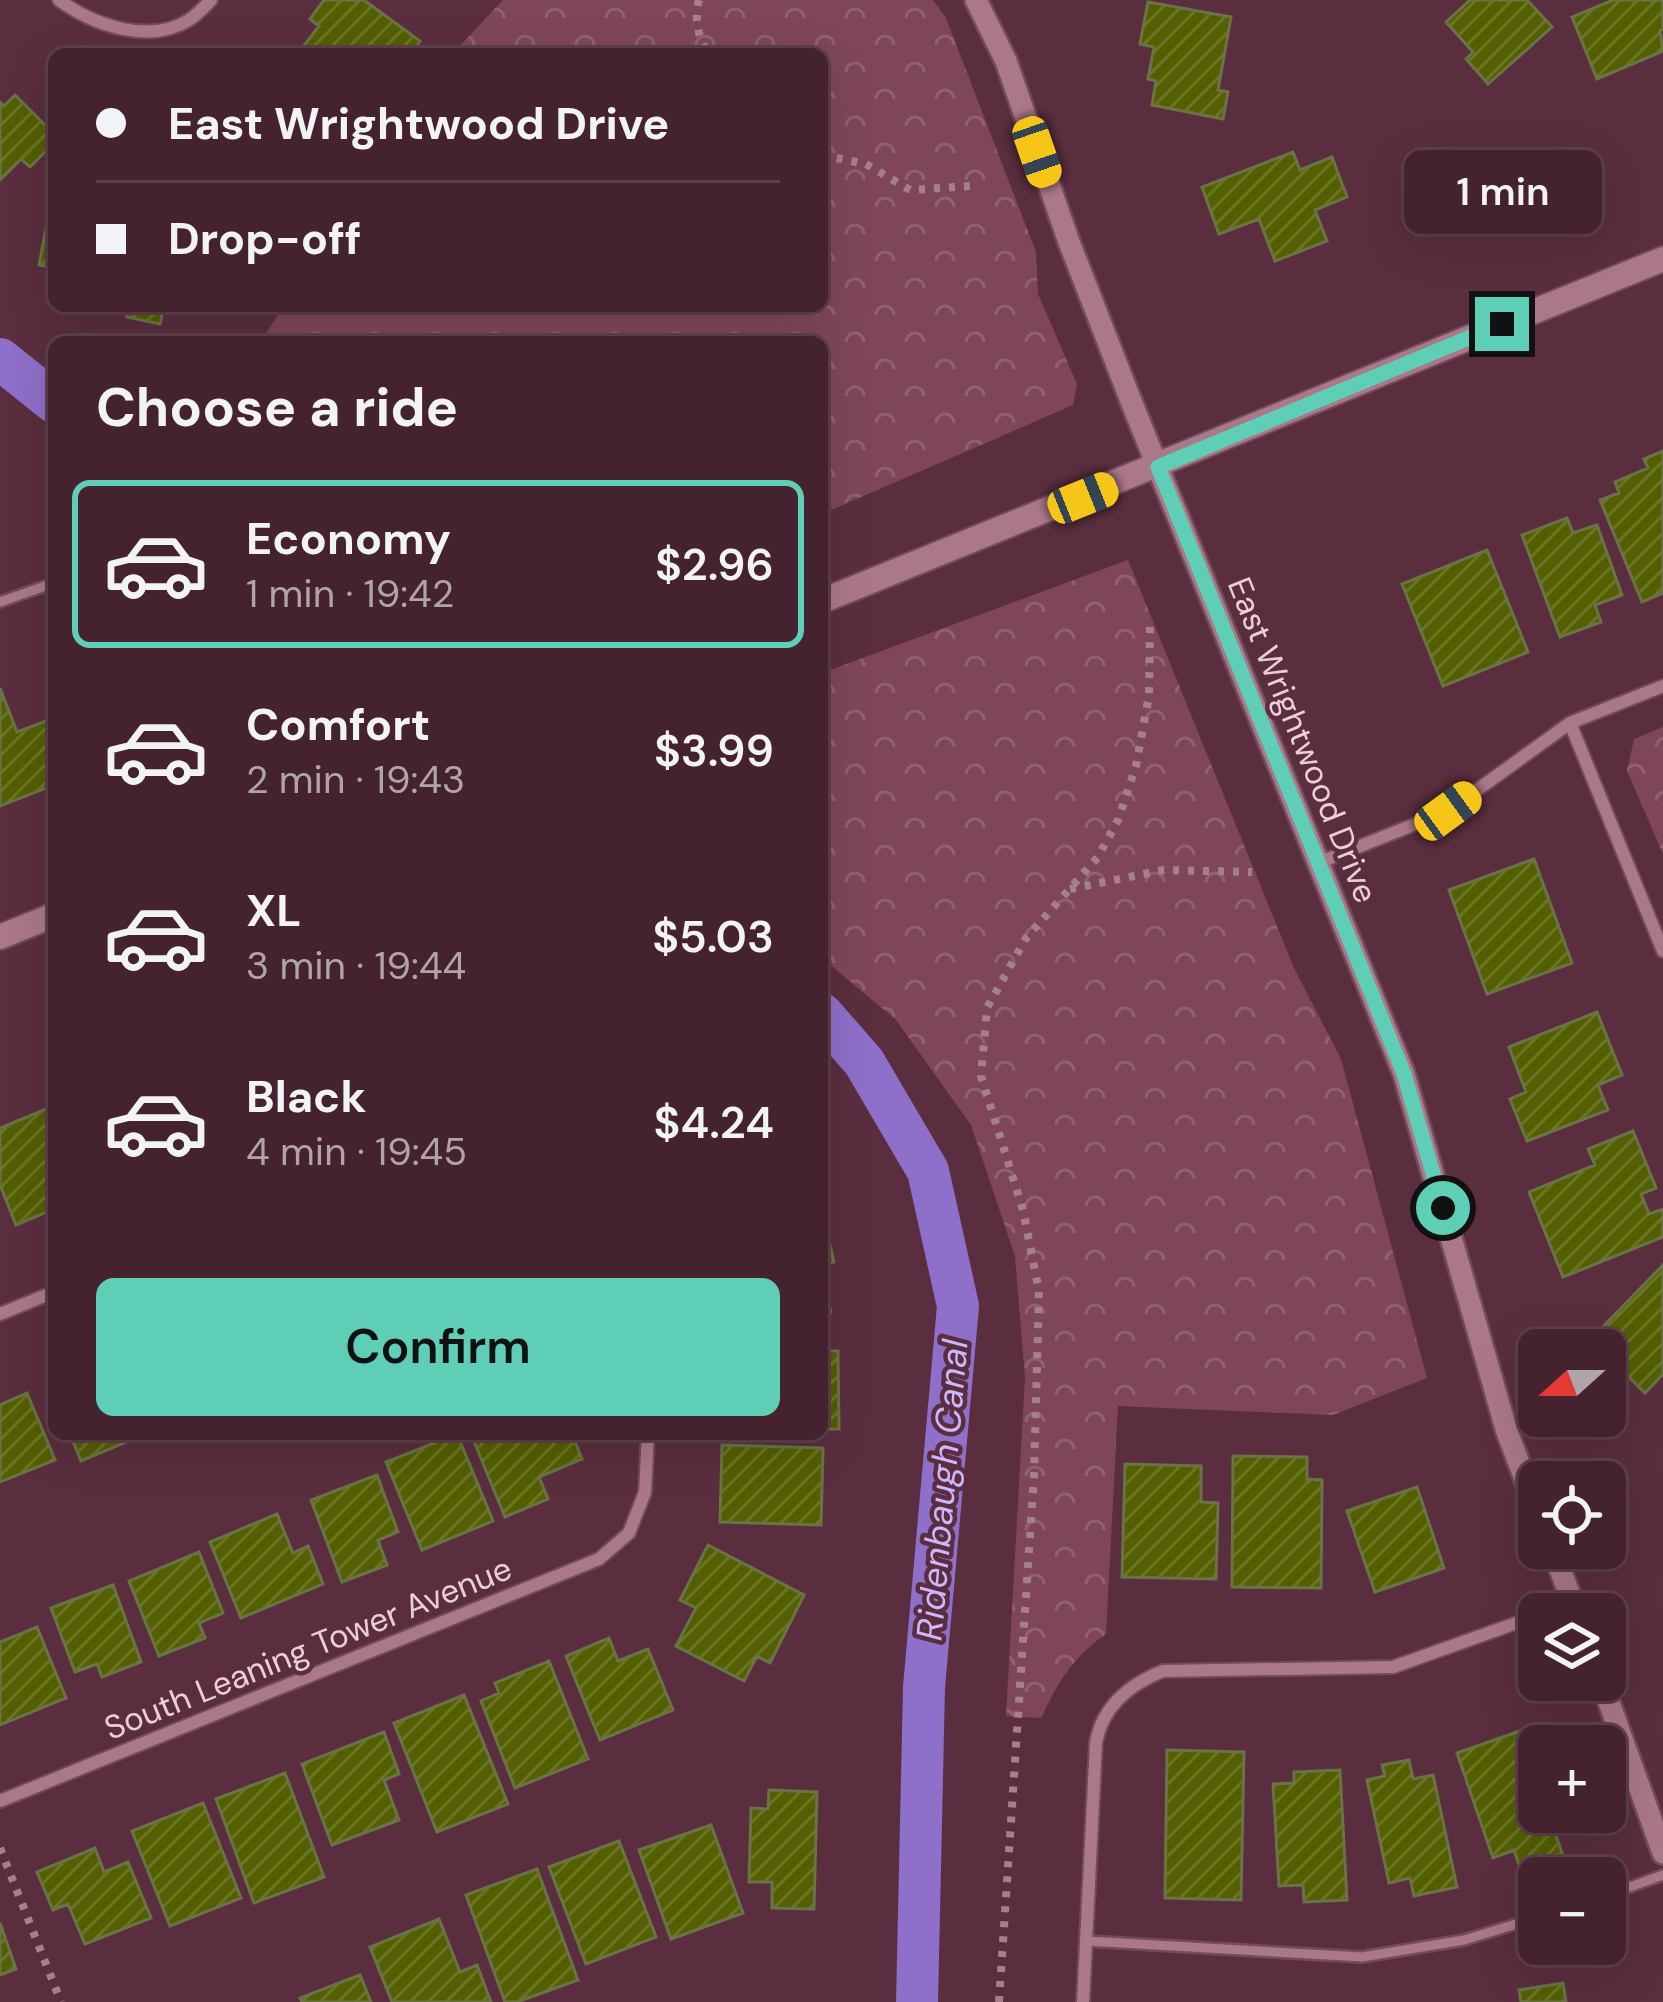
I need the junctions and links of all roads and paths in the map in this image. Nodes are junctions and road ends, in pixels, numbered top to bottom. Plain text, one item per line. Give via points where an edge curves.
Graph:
1 (59, 0) edge
2 (212, 0) edge
3 (699, 0) edge
4 (976, 0) edge
5 (705, 48) edge
6 (828, 155) edge
7 (970, 186) dead end
8 (1663, 259) edge
9 (1158, 467) junction
10 (48, 585) edge
11 (828, 599) edge
12 (0, 602) edge
13 (1150, 625) dead end
14 (1663, 686) edge
15 (1570, 723) junction
16 (1317, 864) junction
17 (1252, 872) dead end
18 (1067, 889) junction
19 (48, 917) edge
20 (0, 937) edge
21 (1663, 951) edge
22 (48, 1294) edge
23 (0, 1314) edge
24 (648, 1440) edge
25 (1518, 1461) edge
26 (1518, 1623) edge
27 (1608, 1701) edge
28 (0, 1802) edge
29 (0, 1848) edge
30 (1663, 1853) edge
31 (1663, 1875) edge
32 (1626, 1888) edge
33 (1518, 1923) edge
34 (1087, 1941) junction
35 (61, 2002) edge
36 (999, 2002) edge
37 (1083, 2002) edge

1 - 2 street via 81,16 152,31 188,21
3 - 5 path
4 - 9 street, East Wrightwood Drive
6 - 7 path via 866,164 910,190
8 - 9 main road
9 - 11 main road
9 - 16 street, East Wrightwood Drive
10 - 12 lane
13 - 18 path via 1136,766 1098,856
14 - 15 street
15 - 16 street via 1448,811
15 - 21 street
16 - 25 street, East Wrightwood Drive via 1404,1074
17 - 18 path via 1164,870
18 - 36 path via 1026,938 987,1008 981,1076 1039,1291
19 - 20 main road
22 - 23 street
24 - 28 street, South Leaning Tower Avenue via 645,1492 629,1533 599,1559
26 - 34 street via 1393,1667 1163,1671 1120,1697 1096,1742
27 - 30 street
29 - 35 path
31 - 32 lane
33 - 34 lane via 1362,1957
34 - 37 street

